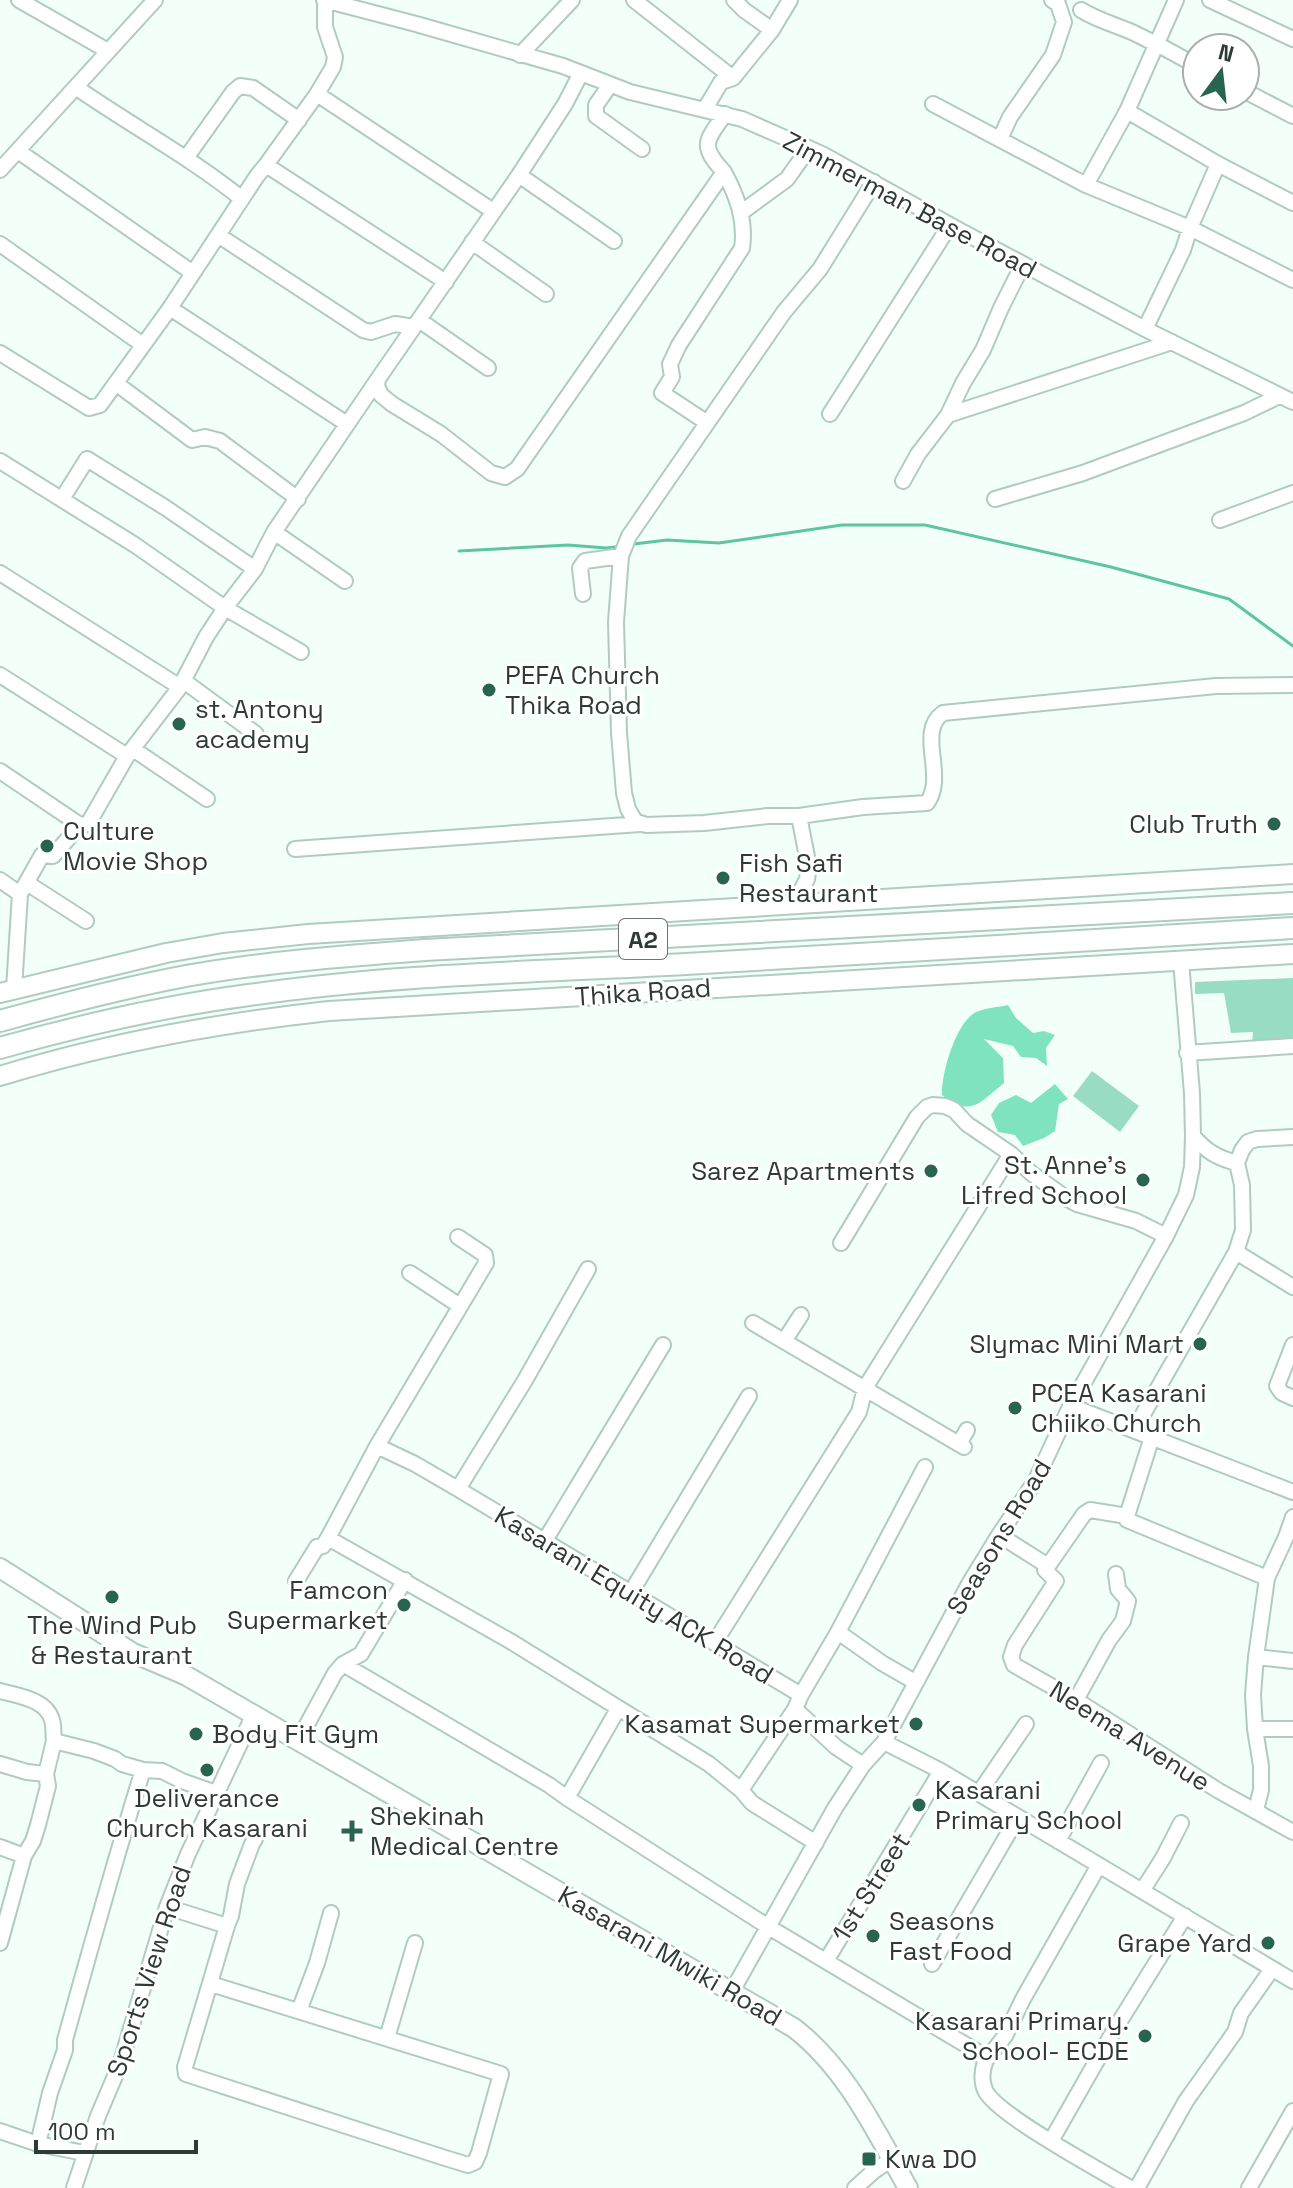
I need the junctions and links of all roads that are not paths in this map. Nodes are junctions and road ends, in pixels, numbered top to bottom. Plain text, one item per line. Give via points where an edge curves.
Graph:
1 (19, 0) edge
2 (155, 0) edge
3 (324, 0) edge
4 (572, 0) edge
5 (634, 0) edge
6 (734, 0) edge
7 (790, 0) edge
8 (1052, 0) edge
9 (1176, 0) edge
10 (1210, 0) edge
11 (1081, 10) dead end
12 (772, 30) junction
13 (1293, 39) edge
14 (1156, 44) junction
15 (108, 51) junction
16 (520, 55) junction
17 (1181, 57) edge
18 (581, 73) junction
19 (733, 78) junction
20 (610, 85) junction
21 (77, 88) junction
22 (317, 94) junction
23 (1261, 99) edge
24 (933, 104) dead end
25 (705, 109) junction
26 (1127, 111) junction
27 (725, 114) junction
28 (1293, 116) edge
29 (299, 120) junction
30 (1000, 139) junction
31 (809, 148) junction
32 (642, 149) dead end
33 (18, 151) junction
34 (186, 158) junction
35 (1218, 164) junction
36 (266, 165) junction
37 (0, 170) edge
38 (724, 172) junction
39 (519, 175) junction
40 (874, 182) junction
41 (1086, 185) junction
42 (242, 199) junction
43 (1293, 203) edge
44 (493, 211) junction
45 (742, 212) junction
46 (950, 225) junction
47 (1190, 228) junction
48 (218, 235) junction
49 (614, 241) dead end
50 (472, 242) junction
51 (0, 244) edge
52 (1023, 264) junction
53 (193, 273) junction
54 (1293, 280) edge
55 (446, 282) junction
56 (546, 294) dead end
57 (170, 308) junction
58 (417, 323) junction
59 (1145, 329) junction
60 (1172, 342) junction
61 (143, 345) junction
62 (0, 353) edge
63 (488, 368) dead end
64 (378, 379) junction
65 (117, 384) junction
66 (1286, 399) edge
67 (830, 414) dead end
68 (948, 415) junction
69 (706, 422) junction
70 (347, 424) junction
71 (0, 461) edge
72 (903, 481) dead end
73 (1293, 493) edge
74 (62, 499) junction
75 (298, 499) junction
76 (995, 499) dead end
77 (1220, 520) dead end
78 (274, 532) junction
79 (621, 556) junction
80 (255, 569) junction
81 (0, 573) edge
82 (345, 581) dead end
83 (583, 594) dead end
84 (225, 608) junction
85 (301, 652) dead end
86 (0, 675) edge
87 (182, 684) junction
88 (1293, 685) edge
89 (256, 734) dead end
90 (130, 753) junction
91 (0, 771) edge
92 (207, 799) dead end
93 (799, 816) junction
94 (640, 824) junction
95 (80, 825) junction
96 (295, 849) dead end
97 (1293, 874) edge
98 (29, 879) junction
99 (0, 880) edge
100 (20, 894) junction
101 (1293, 903) edge
102 (794, 905) junction
103 (86, 921) dead end
104 (1293, 928) edge
105 (1293, 954) edge
106 (1181, 961) junction
107 (7, 991) edge
108 (0, 1021) edge
109 (1293, 1046) edge
110 (0, 1048) edge
111 (1187, 1053) junction
112 (0, 1076) edge
113 (1193, 1136) junction
114 (1293, 1137) edge
115 (1011, 1154) junction
116 (1237, 1163) junction
117 (1166, 1236) junction
118 (458, 1237) dead end
119 (841, 1243) dead end
120 (1236, 1252) junction
121 (588, 1269) dead end
122 (410, 1273) dead end
123 (1293, 1287) edge
124 (460, 1306) junction
125 (801, 1315) dead end
126 (753, 1323) dead end
127 (784, 1341) junction
128 (663, 1345) dead end
129 (1293, 1345) edge
130 (865, 1388) junction
131 (749, 1396) dead end
132 (1293, 1398) edge
133 (1069, 1409) junction
134 (967, 1430) dead end
135 (1134, 1430) junction
136 (1152, 1437) junction
137 (377, 1446) junction
138 (925, 1467) dead end
139 (458, 1489) junction
140 (1293, 1492) edge
141 (1127, 1516) junction
142 (1293, 1517) edge
143 (999, 1535) junction
144 (328, 1538) junction
145 (544, 1542) junction
146 (1048, 1566) junction
147 (0, 1568) edge
148 (1116, 1574) dead end
149 (1267, 1578) junction
150 (405, 1580) junction
151 (296, 1581) dead end
152 (630, 1594) junction
153 (838, 1632) junction
154 (715, 1642) junction
155 (1256, 1657) junction
156 (1293, 1661) edge
157 (343, 1664) junction
158 (915, 1682) junction
159 (0, 1691) edge
160 (801, 1695) junction
161 (1076, 1700) junction
162 (618, 1709) junction
163 (795, 1709) junction
164 (254, 1714) junction
165 (1026, 1724) dead end
166 (1255, 1729) junction
167 (1293, 1729) edge
168 (54, 1741) junction
169 (298, 1741) junction
170 (884, 1742) junction
171 (1101, 1763) dead end
172 (0, 1764) edge
173 (863, 1765) junction
174 (143, 1770) junction
175 (941, 1771) junction
176 (46, 1774) junction
177 (741, 1790) junction
178 (216, 1793) junction
179 (979, 1793) junction
180 (567, 1798) junction
181 (1256, 1810) junction
182 (1018, 1817) junction
183 (1181, 1823) dead end
184 (1293, 1832) edge
185 (255, 1839) dead end
186 (1058, 1841) junction
187 (816, 1843) junction
188 (0, 1847) edge
189 (24, 1856) junction
190 (1099, 1865) junction
191 (1142, 1891) junction
192 (167, 1907) junction
193 (331, 1913) dead end
194 (1185, 1916) junction
195 (227, 1926) junction
196 (767, 1926) junction
197 (0, 1941) edge
198 (415, 1943) dead end
199 (826, 1961) junction
200 (932, 1964) dead end
201 (1272, 1969) junction
202 (1293, 1981) edge
203 (211, 1984) junction
204 (731, 1993) junction
205 (299, 2011) junction
206 (387, 2038) junction
207 (986, 2060) junction
208 (1293, 2111) edge
209 (0, 2131) edge
210 (1051, 2141) junction
211 (38, 2144) junction
212 (85, 2153) junction
213 (892, 2159) junction
214 (74, 2188) edge
215 (855, 2188) edge
216 (908, 2188) edge
217 (1130, 2188) edge
218 (1137, 2188) edge
219 (1249, 2188) edge

1 - 15 street
2 - 15 street
3 - 16 street, Zimmerman Base Road
3 - 22 street via 325,27 335,57
4 - 16 street
5 - 19 street
6 - 12 street
7 - 12 street
8 - 30 street via 1064,22 1053,55
9 - 14 street
10 - 13 street
11 - 14 street
12 - 19 street
14 - 17 street
14 - 26 street
15 - 21 street
16 - 18 street, Zimmerman Base Road
18 - 20 street, Zimmerman Base Road
18 - 39 street
19 - 25 street via 721,82
20 - 25 street, Zimmerman Base Road
20 - 32 street via 596,105 596,116
21 - 33 street
21 - 34 street
22 - 29 street
22 - 44 street
23 - 28 street
24 - 30 street
25 - 27 street, Zimmerman Base Road
26 - 35 street
26 - 41 street
27 - 31 street, Zimmerman Base Road
27 - 38 street via 707,149
29 - 34 street via 253,88 240,86
29 - 36 street
30 - 41 street
31 - 40 street, Zimmerman Base Road
31 - 45 street via 787,179
33 - 37 street
33 - 53 street
34 - 42 street
35 - 43 street
35 - 47 street
36 - 42 street
36 - 55 street
38 - 45 street
38 - 64 street via 512,473 491,473 392,404 381,395
39 - 44 street
39 - 49 street
40 - 46 street, Zimmerman Base Road
40 - 69 street via 820,269
41 - 47 street
42 - 48 street
44 - 50 street
45 - 69 street via 742,248 679,345 670,364 672,377 662,393
46 - 52 street, Zimmerman Base Road
46 - 67 street
47 - 54 street
47 - 59 street
48 - 53 street
48 - 58 street via 363,330
50 - 55 street
50 - 56 street
51 - 61 street
52 - 59 street, Zimmerman Base Road
52 - 68 street
53 - 57 street
55 - 58 street
57 - 61 street
57 - 70 street
58 - 63 street
58 - 64 street
59 - 60 street, Zimmerman Base Road
60 - 66 street, Zimmerman Base Road
60 - 68 street
61 - 65 street
62 - 65 street via 89,408 100,405
64 - 70 street
65 - 75 street via 192,440 220,441
66 - 76 street via 1083,473
68 - 72 street
69 - 79 street
70 - 75 street
71 - 74 street
73 - 77 street
74 - 80 street via 87,459
74 - 84 street
75 - 78 street
78 - 80 street
78 - 82 street
79 - 83 street via 585,561 580,568
79 - 94 street via 616,622 619,733 624,793 630,816
80 - 84 street
81 - 87 street
84 - 85 street
84 - 87 street
86 - 90 street
87 - 89 street
87 - 90 street
88 - 93 street via 1216,686 943,713 931,732 935,784 927,803
90 - 92 street
90 - 95 street via 97,812 88,824
91 - 95 street
93 - 94 street
93 - 102 street via 809,867
94 - 96 street
95 - 98 street via 53,856 42,855
97 - 102 main road
98 - 100 street
98 - 103 street via 30,885
99 - 100 street
100 - 107 street
101 - 108 highway, Thika Road / A2 via 323,958 171,979
102 - 107 main road via 237,941
104 - 110 highway, Thika Road / A2 via 318,986 184,1005
105 - 106 main road, Thika Road
106 - 111 street, Seasons Road
106 - 112 main road, Thika Road via 329,1011 124,1043
109 - 111 street
111 - 113 street, Seasons Road
113 - 116 street via 1216,1157
113 - 117 street, Seasons Road via 1190,1182
114 - 116 street via 1248,1142
115 - 117 street via 1077,1204
115 - 119 street via 954,1110 927,1107
115 - 130 street
116 - 120 street via 1243,1230
117 - 133 street, Seasons Road
118 - 124 street via 486,1259
120 - 123 street
120 - 135 street
121 - 139 street
122 - 124 street
124 - 137 street
125 - 127 street
126 - 127 street
127 - 130 street
128 - 145 street
129 - 132 street via 1277,1386
130 - 134 street via 961,1446
130 - 154 street via 859,1412
131 - 152 street
133 - 135 street
133 - 143 street, Seasons Road via 1036,1480
135 - 136 street
136 - 140 street
136 - 141 street
137 - 139 street, Kasarani Equity ACK Road
137 - 144 street
138 - 153 street
139 - 145 street, Kasarani Equity ACK Road
141 - 146 street via 1090,1510
141 - 149 street
142 - 149 street
143 - 146 street
143 - 158 street, Seasons Road
144 - 150 street
144 - 151 street
145 - 152 street, Kasarani Equity ACK Road
146 - 161 street, Neema Avenue via 1045,1570 1056,1581 1011,1653 1014,1665
147 - 164 main road, Kasarani Mwiki Road via 133,1653
148 - 161 street via 1118,1589 1128,1601 1123,1621
149 - 155 street
150 - 157 street via 361,1654
150 - 162 street
152 - 154 street, Kasarani Equity ACK Road
153 - 158 street
153 - 160 street
154 - 160 street, Kasarani Equity ACK Road
155 - 156 street
155 - 166 street
157 - 169 street
157 - 180 street
158 - 170 street, Seasons Road
159 - 168 street via 47,1709
160 - 163 street, Kasarani Equity ACK Road
161 - 181 street, Neema Avenue
162 - 177 street via 709,1764
162 - 180 street
163 - 173 street, Kasarani Equity ACK Road
163 - 177 street
164 - 169 main road, Kasarani Mwiki Road
164 - 178 street, Sports View Road
165 - 179 street
166 - 167 street
166 - 181 street via 1261,1778
168 - 174 street
168 - 176 street
169 - 204 main road, Kasarani Mwiki Road
170 - 173 street, Seasons Road
170 - 175 street
171 - 186 street
172 - 176 street
173 - 187 street, Seasons Road
174 - 178 street via 162,1771
174 - 211 street
175 - 179 street
175 - 199 street, 1st Street
176 - 189 street via 38,1825
177 - 187 street via 752,1803
178 - 192 street, Sports View Road
179 - 182 street
180 - 196 street
181 - 184 street, Neema Avenue
182 - 186 street
182 - 200 street
183 - 191 street
185 - 195 street
186 - 190 street
187 - 196 street, Seasons Road
188 - 189 street
189 - 197 street
190 - 191 street
190 - 207 street via 1005,2036
191 - 194 street
192 - 195 street
192 - 212 street, Sports View Road via 121,2062
193 - 205 street
194 - 201 street
194 - 210 street
195 - 203 street
196 - 199 street
196 - 204 street, Seasons Road
198 - 206 street
199 - 207 street
201 - 202 street
201 - 218 street
203 - 205 street
203 - 206 street via 186,2074 468,2165 475,2162 501,2074
204 - 213 main road, Kasarani Mwiki Road via 794,2028 818,2048
205 - 206 street
207 - 210 street via 985,2090 995,2104
208 - 219 street
209 - 211 street
210 - 217 street
211 - 212 street
212 - 214 street, Sports View Road
213 - 215 street
213 - 216 main road, Kasarani Mwiki Road

